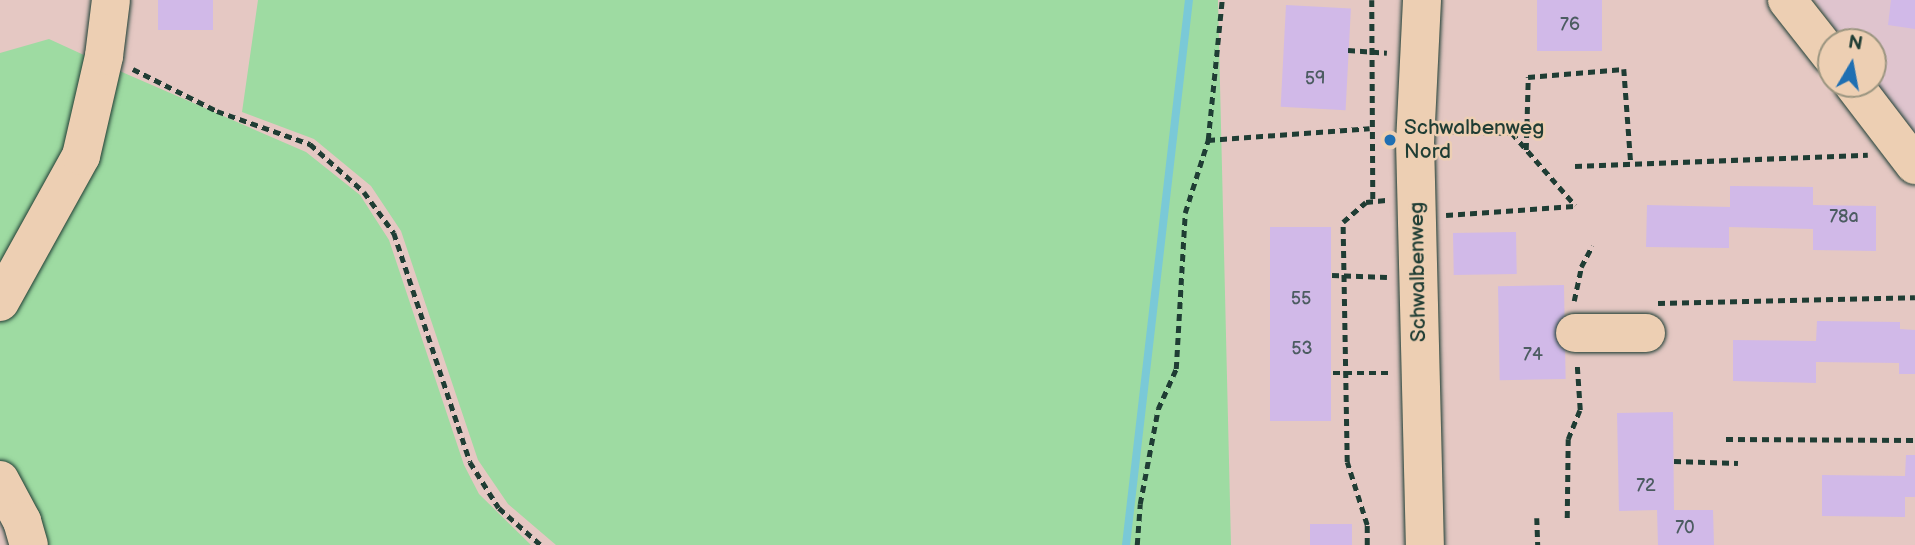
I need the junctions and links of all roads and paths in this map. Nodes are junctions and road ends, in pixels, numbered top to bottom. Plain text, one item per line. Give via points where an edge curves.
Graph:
1 (111, 0) edge
2 (1222, 0) edge
3 (1372, 0) edge
4 (1422, 0) edge
5 (1787, 0) edge
6 (1817, 38) edge
7 (1348, 50) dead end
8 (1371, 52) junction
9 (104, 56) junction
10 (1864, 98) edge
11 (1370, 128) junction
12 (1415, 129) junction
13 (1208, 140) junction
14 (1526, 150) junction
15 (1911, 159) edge
16 (1631, 164) junction
17 (1575, 166) dead end
18 (1373, 201) junction
19 (1416, 208) junction
20 (1592, 246) dead end
21 (1332, 275) dead end
22 (1343, 276) junction
23 (1418, 278) junction
24 (1915, 297) edge
25 (0, 302) edge
26 (1646, 318) joint
27 (1575, 332) junction
28 (1333, 373) dead end
29 (1344, 373) junction
30 (1420, 373) junction
31 (1726, 439) dead end
32 (1915, 440) edge
33 (1674, 461) dead end
34 (1738, 463) dead end
35 (0, 480) edge
36 (1537, 518) dead end
37 (1567, 518) dead end
38 (29, 545) edge
39 (541, 545) edge
40 (1137, 545) edge
41 (1367, 545) edge
42 (1424, 545) edge
43 (1538, 545) edge

1 - 9 street
2 - 13 path
3 - 8 path
4 - 12 street, Schwalbenweg
5 - 6 street
7 - 8 path
8 - 11 path
9 - 25 street via 81,156
9 - 39 path via 217,111 310,144 364,192 394,233 470,462 499,508
10 - 15 street
11 - 13 path
11 - 18 path
12 - 14 path via 1512,133
12 - 19 street, Schwalbenweg
13 - 40 path via 1185,213 1176,369 1158,409
14 - 16 path via 1528,77 1624,69
14 - 19 path via 1575,205
15 - 16 path
16 - 17 path
18 - 19 path
18 - 22 path via 1343,222
19 - 23 street, Schwalbenweg
20 - 27 path via 1574,292
21 - 22 path
22 - 23 path
22 - 29 path
23 - 30 street, Schwalbenweg
24 - 26 path
26 - 27 street
27 - 37 path via 1580,410 1568,439
28 - 29 path
29 - 30 path
29 - 41 path via 1347,462 1367,525
30 - 42 street, Schwalbenweg
31 - 32 path
33 - 34 path
35 - 38 street
36 - 43 path

